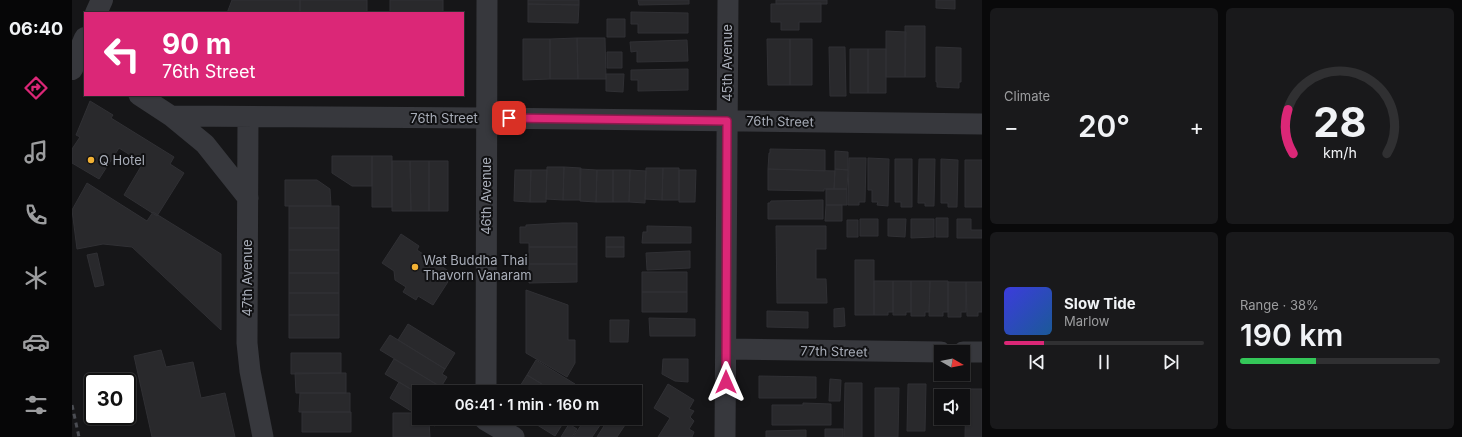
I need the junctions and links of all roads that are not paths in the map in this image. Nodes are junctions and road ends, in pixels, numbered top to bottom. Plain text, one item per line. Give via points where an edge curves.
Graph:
1 (102, 0) edge
2 (487, 0) edge
3 (728, 0) edge
4 (96, 12) edge
5 (141, 96) edge
6 (171, 116) junction
7 (248, 116) junction
8 (486, 118) junction
9 (727, 121) junction
10 (982, 124) edge
11 (248, 198) junction
12 (726, 350) junction
13 (934, 352) edge
14 (970, 352) edge
15 (982, 352) edge
16 (486, 385) edge
17 (485, 425) edge
18 (263, 437) edge
19 (514, 437) edge
20 (725, 437) edge

1 - 4 street
2 - 8 street, 46th Avenue
3 - 9 street, 45th Avenue
5 - 6 street
6 - 7 street, 76th Street
6 - 11 street via 205,144
7 - 8 street, 76th Street
7 - 11 street, 47th Avenue
8 - 9 street, 76th Street
8 - 16 street, 46th Avenue
9 - 10 street, 76th Street
9 - 12 street, 45th Avenue
11 - 18 street, 47th Avenue via 247,343
12 - 13 street, 77th Street
12 - 20 street, 45th Avenue
14 - 15 street
17 - 19 street

